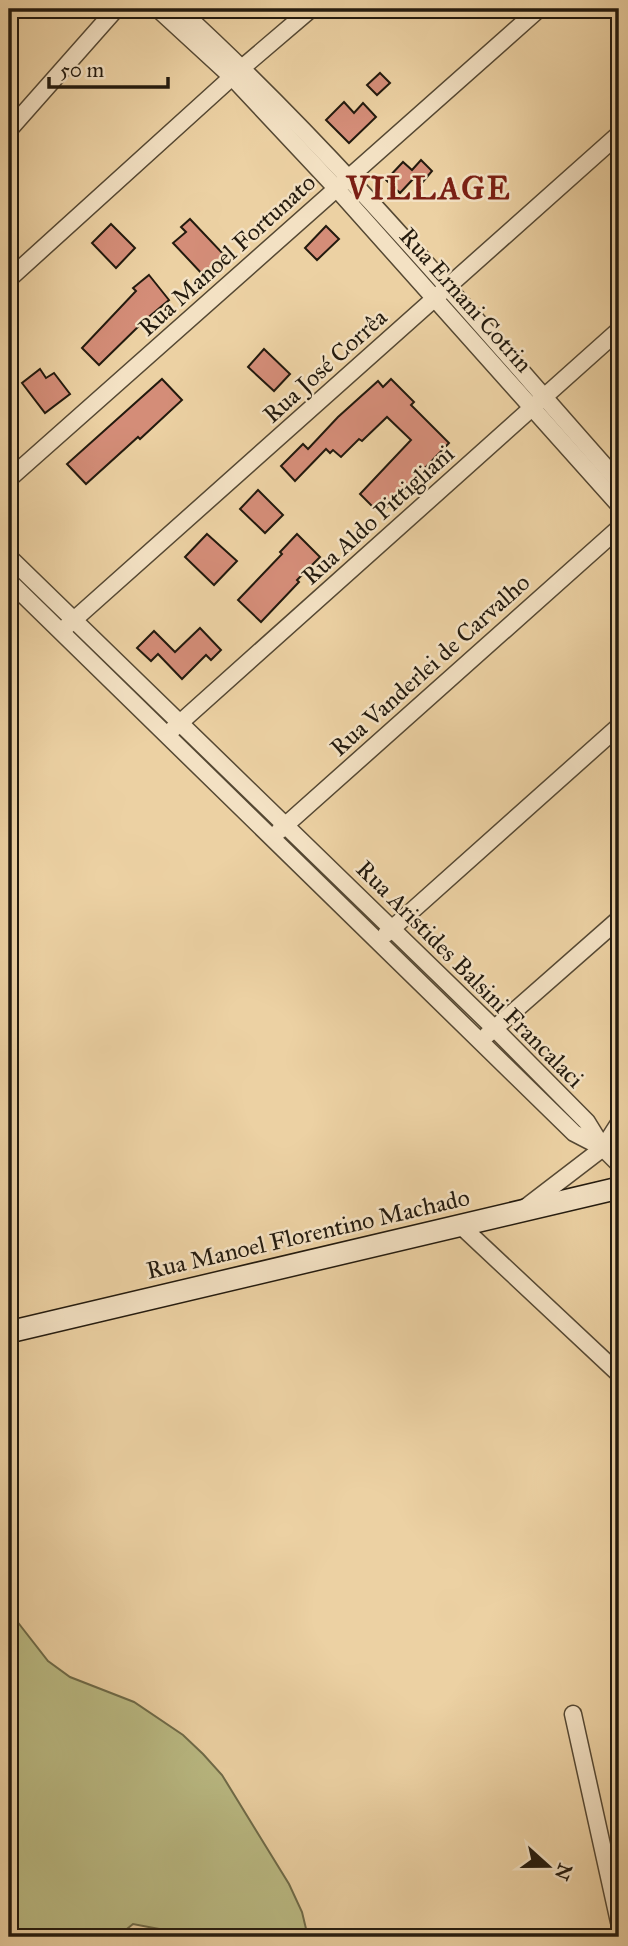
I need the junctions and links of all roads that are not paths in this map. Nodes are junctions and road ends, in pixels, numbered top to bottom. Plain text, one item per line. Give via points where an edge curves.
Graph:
1 (116, 9) edge
2 (158, 9) edge
3 (180, 9) edge
4 (311, 9) edge
5 (538, 9) edge
6 (237, 72) junction
7 (9, 130) edge
8 (619, 134) edge
9 (342, 183) junction
10 (9, 279) edge
11 (441, 293) junction
12 (619, 330) edge
13 (538, 402) junction
14 (9, 479) edge
15 (619, 482) edge
16 (619, 505) edge
17 (619, 528) edge
18 (9, 557) edge
19 (9, 581) edge
20 (74, 620) junction
21 (60, 632) junction
22 (180, 723) junction
23 (619, 726) edge
24 (167, 735) junction
25 (285, 825) junction
26 (272, 837) junction
27 (619, 921) edge
28 (392, 928) junction
29 (377, 942) junction
30 (494, 1028) junction
31 (481, 1040) junction
32 (619, 1123) edge
33 (619, 1143) edge
34 (603, 1148) junction
35 (619, 1164) edge
36 (619, 1188) edge
37 (521, 1211) junction
38 (460, 1225) junction
39 (9, 1332) edge
40 (619, 1374) edge
41 (573, 1714) dead end
42 (619, 1919) edge

1 - 7 street
2 - 6 street, Rua Ernani Cotrin
3 - 6 street, Rua Ernani Cotrin
4 - 6 street
5 - 9 street, Rua Manoel Fortunato
6 - 9 street, Rua Ernani Cotrin
6 - 10 street
8 - 11 street, Rua José Corrêa
9 - 11 street, Rua Ernani Cotrin
9 - 14 street, Rua Manoel Fortunato
11 - 13 street, Rua Ernani Cotrin
11 - 20 street, Rua José Corrêa
12 - 13 street, Rua Aldo Pittigliani
13 - 15 street, Rua Ernani Cotrin
13 - 16 street, Rua Ernani Cotrin
13 - 22 street, Rua Aldo Pittigliani
17 - 25 street, Rua Vanderlei de Carvalho
18 - 20 street, Rua Aristides Balsini Francalaci
19 - 21 street, Rua Aristides Balsini Francalaci
20 - 21 street, Rua José Corrêa
20 - 22 street, Rua Aristides Balsini Francalaci
21 - 24 street, Rua Aristides Balsini Francalaci
22 - 24 street, Rua Aldo Pittigliani
22 - 25 street, Rua Aristides Balsini Francalaci
23 - 28 street
24 - 26 street, Rua Aristides Balsini Francalaci
25 - 26 street, Rua Vanderlei de Carvalho
25 - 28 street, Rua Aristides Balsini Francalaci
26 - 29 street, Rua Aristides Balsini Francalaci
27 - 30 street
28 - 29 street
28 - 30 street, Rua Aristides Balsini Francalaci
29 - 31 street, Rua Aristides Balsini Francalaci
30 - 31 street
30 - 34 street, Rua Aristides Balsini Francalaci via 587,1122
31 - 34 street, Rua Aristides Balsini Francalaci via 575,1133
32 - 34 street
33 - 34 street
34 - 35 street
34 - 37 street
36 - 37 main road, Rua Manoel Florentino Machado
37 - 38 main road, Rua Manoel Florentino Machado
38 - 39 main road, Rua Manoel Florentino Machado
38 - 40 street
41 - 42 street

